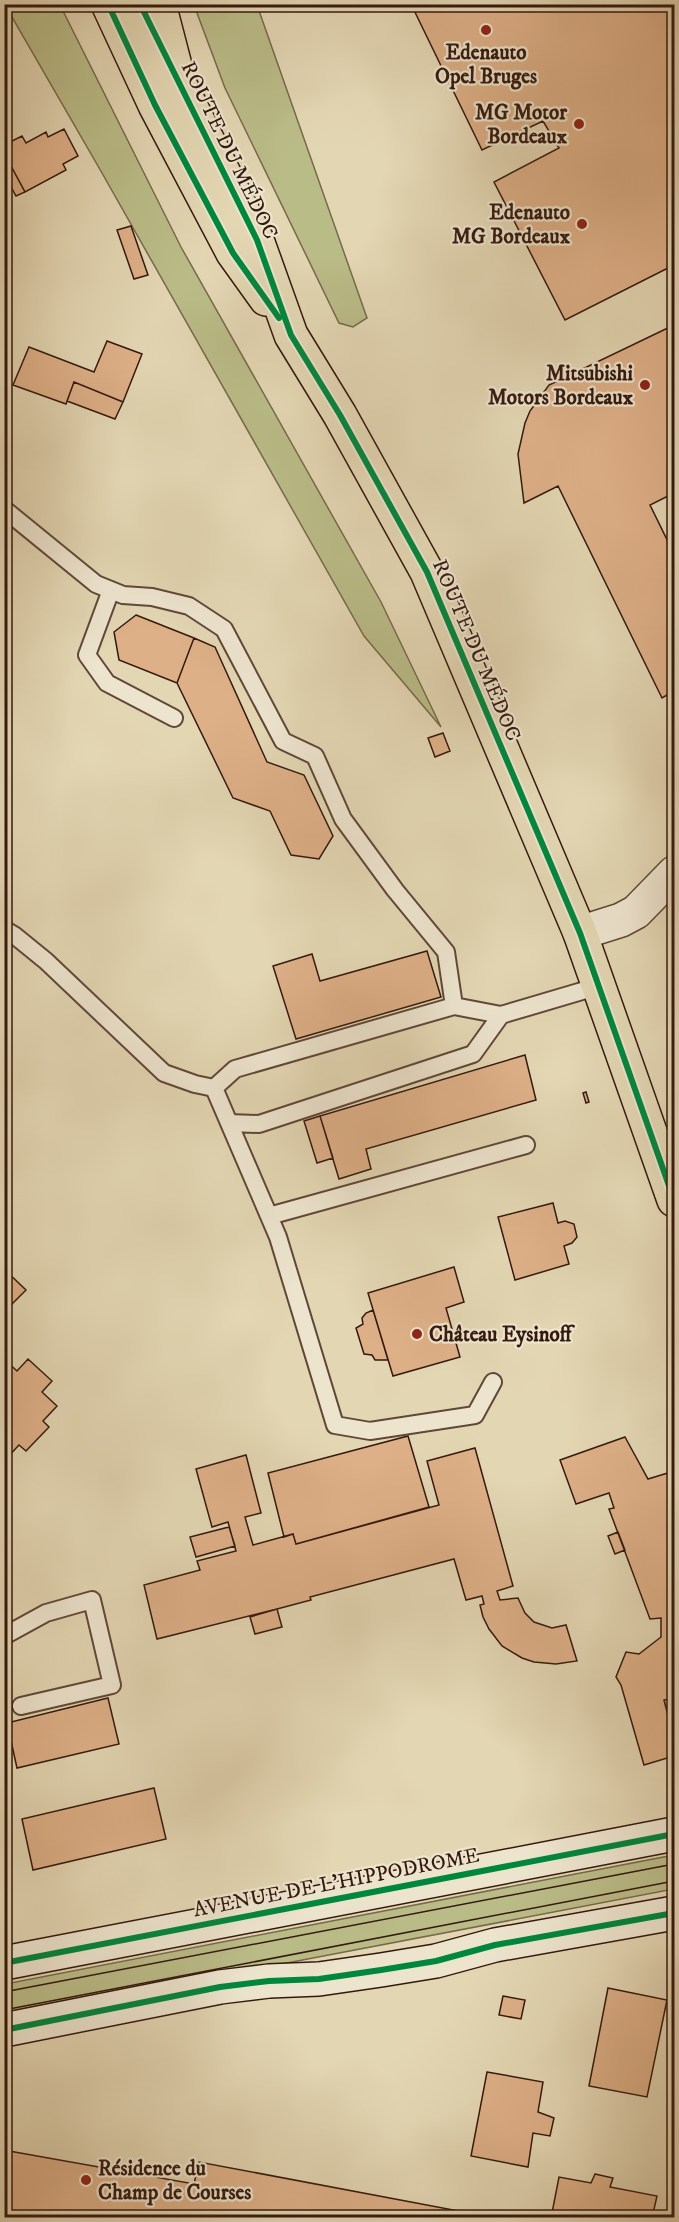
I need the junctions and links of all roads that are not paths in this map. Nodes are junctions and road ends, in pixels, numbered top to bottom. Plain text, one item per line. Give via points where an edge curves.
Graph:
1 (108, 4) edge
2 (140, 4) edge
3 (159, 4) edge
4 (180, 84) junction
5 (291, 335) junction
6 (4, 509) edge
7 (111, 590) junction
8 (174, 718) dead end
9 (675, 873) edge
10 (4, 930) edge
11 (580, 933) junction
12 (599, 986) junction
13 (454, 1006) junction
14 (501, 1015) junction
15 (214, 1088) junction
16 (229, 1123) junction
17 (526, 1145) dead end
18 (675, 1200) edge
19 (269, 1216) junction
20 (493, 1382) dead end
21 (4, 1636) edge
22 (21, 1706) dead end
23 (675, 1834) edge
24 (675, 1913) edge
25 (4, 1963) edge
26 (4, 2030) edge

1 - 5 main road via 155,105 233,253
2 - 4 main road, ROUTE DU MÉDOC
3 - 4 main road
4 - 5 main road, ROUTE DU MÉDOC via 257,240
5 - 11 main road, ROUTE DU MÉDOC via 427,572
6 - 7 lane via 96,584
7 - 8 lane via 87,655 107,683
7 - 13 lane via 189,606 224,629 283,741 315,756 343,819 446,952
9 - 11 street via 636,912
10 - 15 lane via 46,961 164,1073
11 - 12 main road, ROUTE DU MÉDOC
12 - 14 lane
12 - 18 main road, ROUTE DU MÉDOC
13 - 14 lane
13 - 15 lane via 235,1069
14 - 16 lane via 473,1054 259,1124
15 - 16 lane
16 - 19 lane
17 - 19 lane
19 - 20 lane via 335,1425 370,1431 475,1415
21 - 22 lane via 46,1613 92,1599 112,1685
23 - 25 street, AVENUE DE L'HIPPODROME
24 - 26 street via 495,1945 436,1961 319,1979 220,1987

